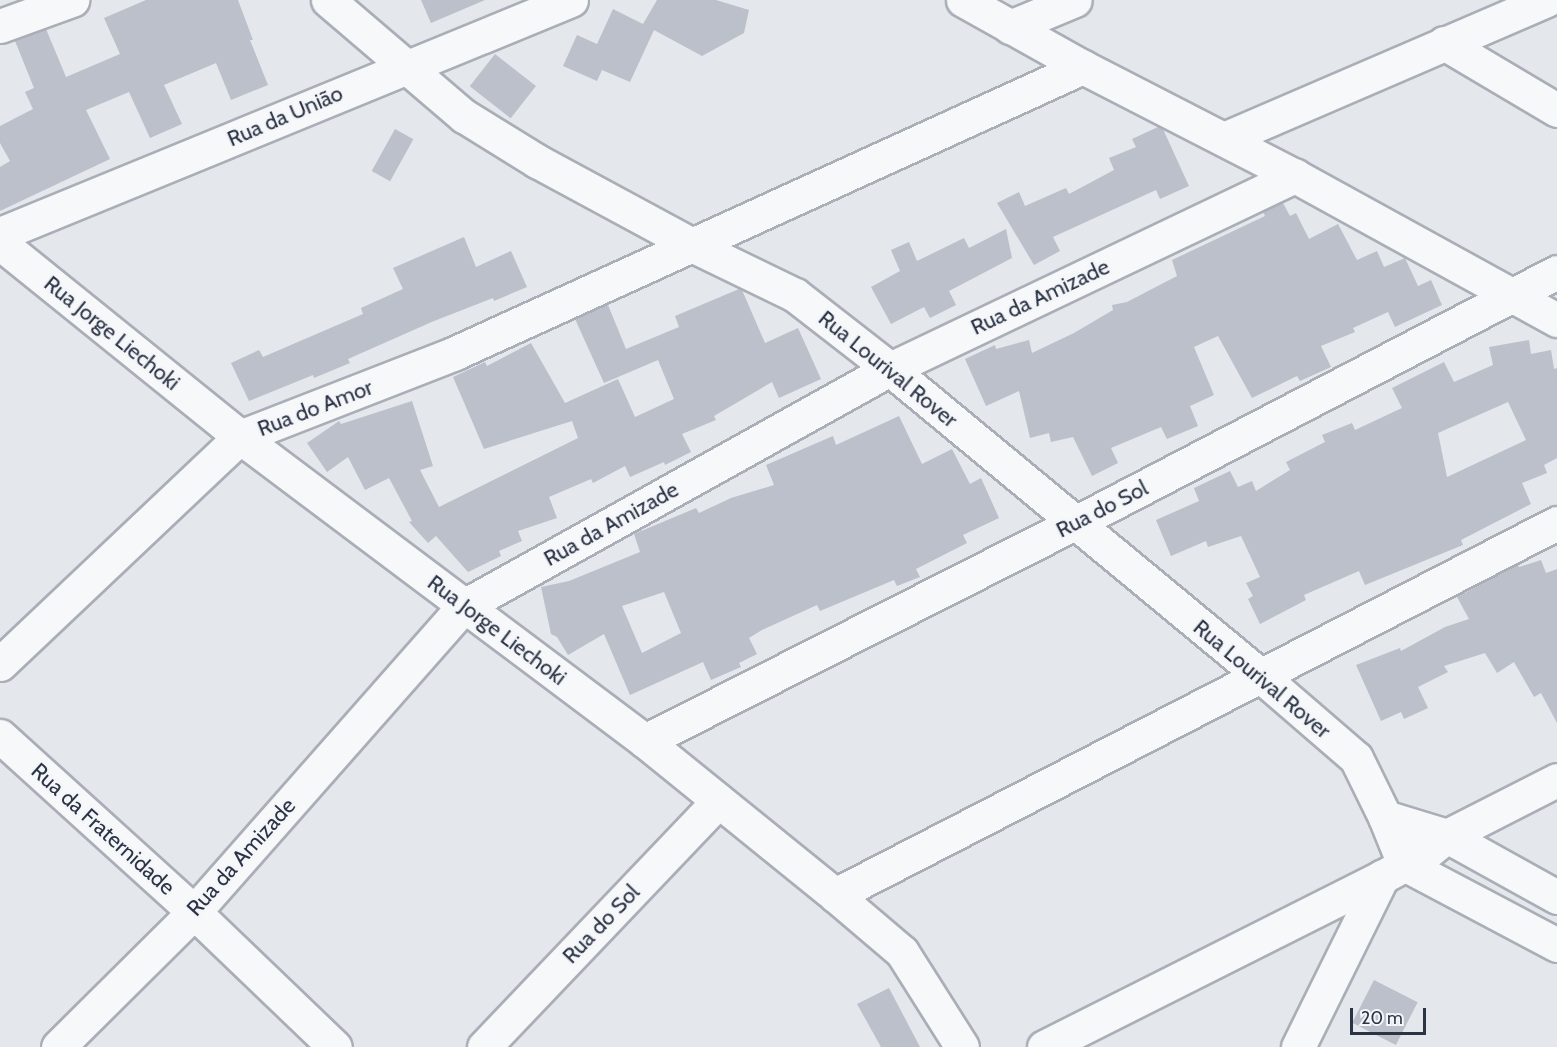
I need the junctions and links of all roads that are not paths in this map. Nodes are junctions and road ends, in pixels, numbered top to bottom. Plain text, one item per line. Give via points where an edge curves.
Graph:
1 (72, 0) edge
2 (328, 0) edge
3 (571, 0) edge
4 (963, 0) edge
5 (1075, 0) edge
6 (1546, 0) edge
7 (0, 26) edge
8 (1010, 27) junction
9 (1444, 43) junction
10 (407, 65) junction
11 (1083, 67) junction
12 (1557, 110) edge
13 (1224, 139) junction
14 (1295, 176) junction
15 (0, 234) edge
16 (0, 243) edge
17 (694, 246) junction
18 (1557, 273) edge
19 (1512, 296) junction
20 (1557, 320) edge
21 (890, 369) junction
22 (240, 437) junction
23 (1557, 523) edge
24 (1075, 524) junction
25 (464, 606) junction
26 (0, 664) edge
27 (1262, 677) junction
28 (0, 735) edge
29 (645, 741) junction
30 (1557, 780) edge
31 (718, 801) junction
32 (1385, 817) junction
33 (1447, 836) junction
34 (1393, 871) junction
35 (835, 895) junction
36 (1557, 897) edge
37 (194, 912) junction
38 (1557, 945) edge
39 (57, 1047) edge
40 (335, 1047) edge
41 (484, 1047) edge
42 (962, 1047) edge
43 (1044, 1047) edge
44 (1298, 1047) edge

1 - 7 street
2 - 10 street, Rua Lourival Rover
3 - 10 street, Rua da União
4 - 8 street
5 - 8 street
6 - 9 street
8 - 11 street
9 - 12 street
9 - 13 street
10 - 15 street, Rua da União
10 - 17 street, Rua Lourival Rover via 464,116 537,161
11 - 13 street
11 - 17 street, Rua do Amor
13 - 14 street
14 - 19 street
14 - 21 street, Rua da Amizade
16 - 22 street, Rua Jorge Liechoki
17 - 21 street, Rua Lourival Rover via 795,295
17 - 22 street, Rua do Amor via 455,353
18 - 19 street, Rua do Sol
19 - 20 street
19 - 24 street, Rua do Sol
21 - 24 street, Rua Lourival Rover
21 - 25 street, Rua da Amizade
22 - 25 street, Rua Jorge Liechoki
22 - 26 street, Rua do Amor
23 - 27 street
24 - 27 street, Rua Lourival Rover
24 - 29 street, Rua do Sol
25 - 29 street, Rua Jorge Liechoki
25 - 37 street, Rua da Amizade
27 - 32 street, Rua Lourival Rover via 1356,759
27 - 35 street
28 - 37 street, Rua da Fraternidade
29 - 31 street, Rua Jorge Liechoki
30 - 33 street
31 - 35 street, Rua Jorge Liechoki
31 - 41 street, Rua do Sol
32 - 33 street
32 - 34 street, Rua Lourival Rover
33 - 34 street
33 - 36 street
34 - 38 street
34 - 43 street
34 - 44 street
35 - 42 street, Rua Jorge Liechoki via 902,952
37 - 39 street, Rua da Amizade
37 - 40 street, Rua da Fraternidade

